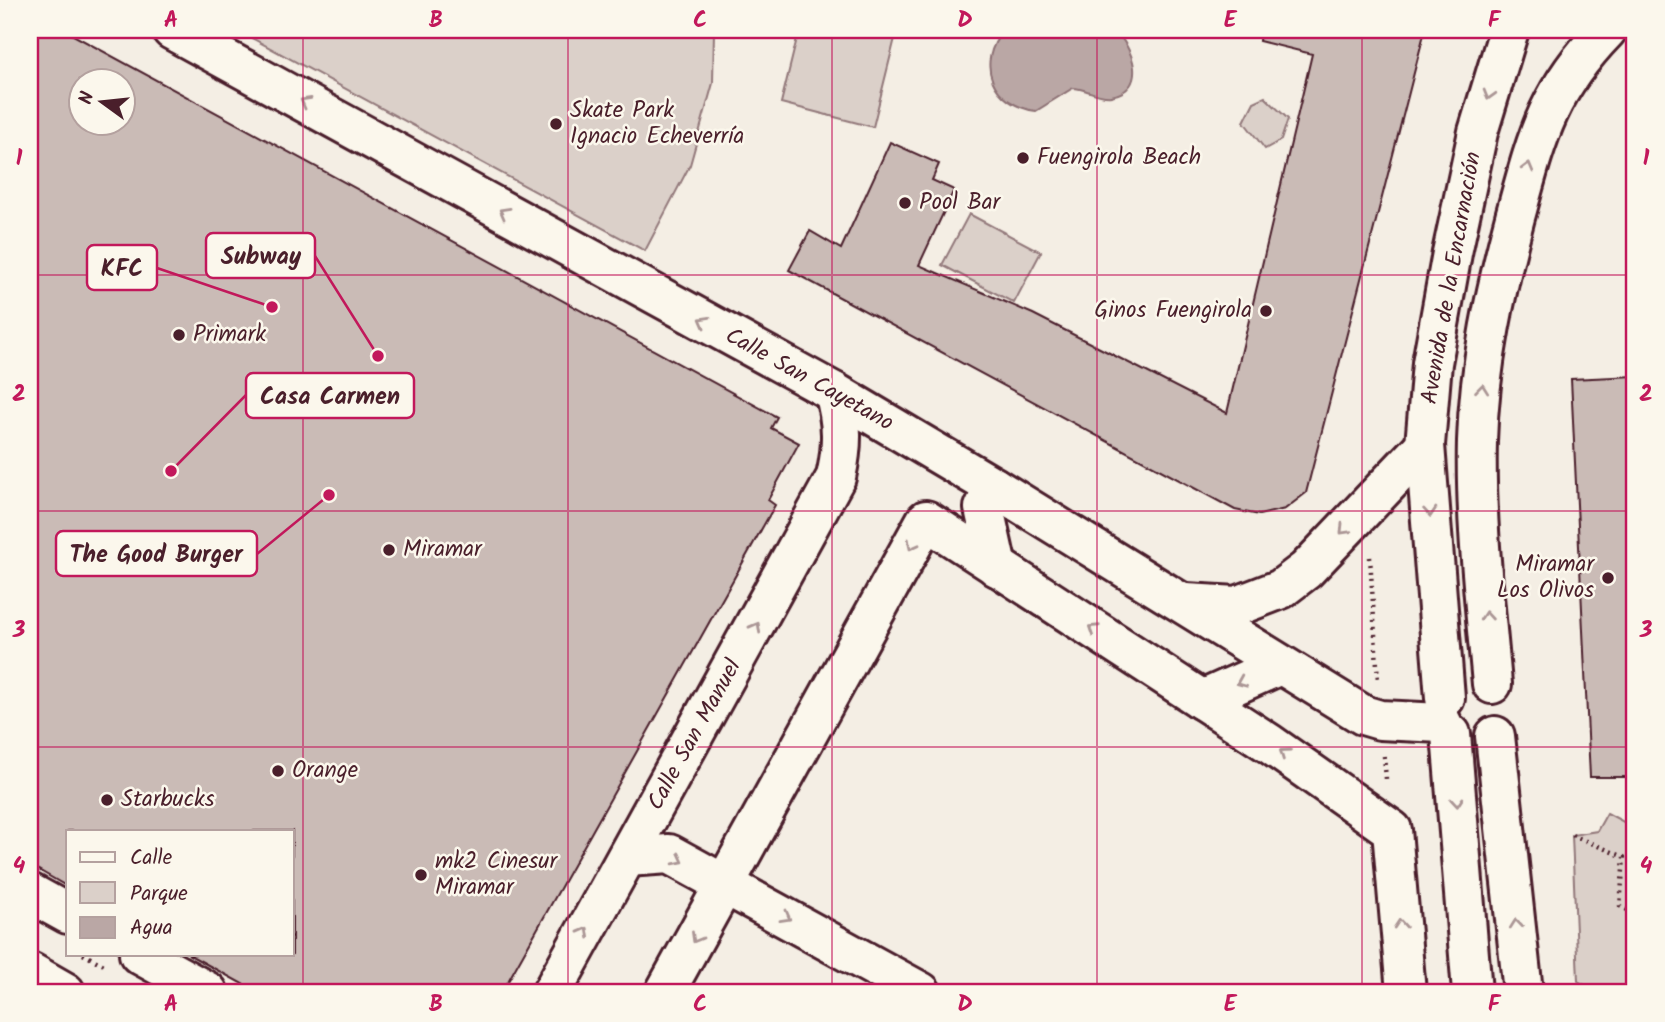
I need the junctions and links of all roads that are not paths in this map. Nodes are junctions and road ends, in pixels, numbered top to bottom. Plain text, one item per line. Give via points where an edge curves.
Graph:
1 (172, 30) edge
2 (1509, 30) edge
3 (1607, 30) edge
4 (834, 392) junction
5 (913, 439) junction
6 (1425, 445) junction
7 (836, 477) junction
8 (994, 487) junction
9 (997, 567) junction
10 (1184, 603) junction
11 (1280, 665) junction
12 (1492, 684) junction
13 (1202, 700) junction
14 (1446, 718) junction
15 (1495, 736) junction
16 (627, 857) junction
17 (727, 884) junction
18 (30, 893) edge
19 (66, 913) edge
20 (143, 956) edge
21 (30, 972) edge
22 (65, 992) edge
23 (208, 992) edge
24 (552, 992) edge
25 (665, 992) edge
26 (921, 992) edge
27 (1406, 992) edge
28 (1472, 992) edge
29 (1523, 992) edge

4 -> 1 street, Calle San Cayetano
2 -> 6 street, Avenida de la Encarnación via 1478,132 1451,253 1432,363
12 -> 3 street, Avenida de la Encarnación via 1477,440 1492,306 1548,108
4 - 5 street, Calle San Cayetano
4 - 7 street, Calle San Manuel via 843,422
5 - 7 street, Calle San Manuel via 889,442 861,454
5 - 8 street, Calle San Cayetano
6 -> 10 street via 1306,570 1281,589 1237,606
6 -> 14 street, Avenida de la Encarnación
16 -> 7 street, Calle San Manuel
8 - 9 street via 984,508
8 - 10 street, Calle San Cayetano
13 -> 9 street
9 -> 17 street via 926,520
10 - 11 street, Calle San Cayetano
11 -> 13 street
11 - 14 street, Calle San Cayetano via 1363,715 1380,720
12 - 14 street via 1483,680 1455,685
12 - 15 street, Avenida de la Encarnación via 1507,708
27 -> 13 street via 1392,830
14 - 15 street via 1460,740 1478,744
14 -> 28 street, Avenida de la Encarnación
29 -> 15 street, Avenida de la Encarnación
16 -> 17 street via 669,854
24 -> 16 street, Calle San Manuel
17 -> 25 street
17 -> 26 street
18 - 19 street
20 - 23 street
21 - 22 street

